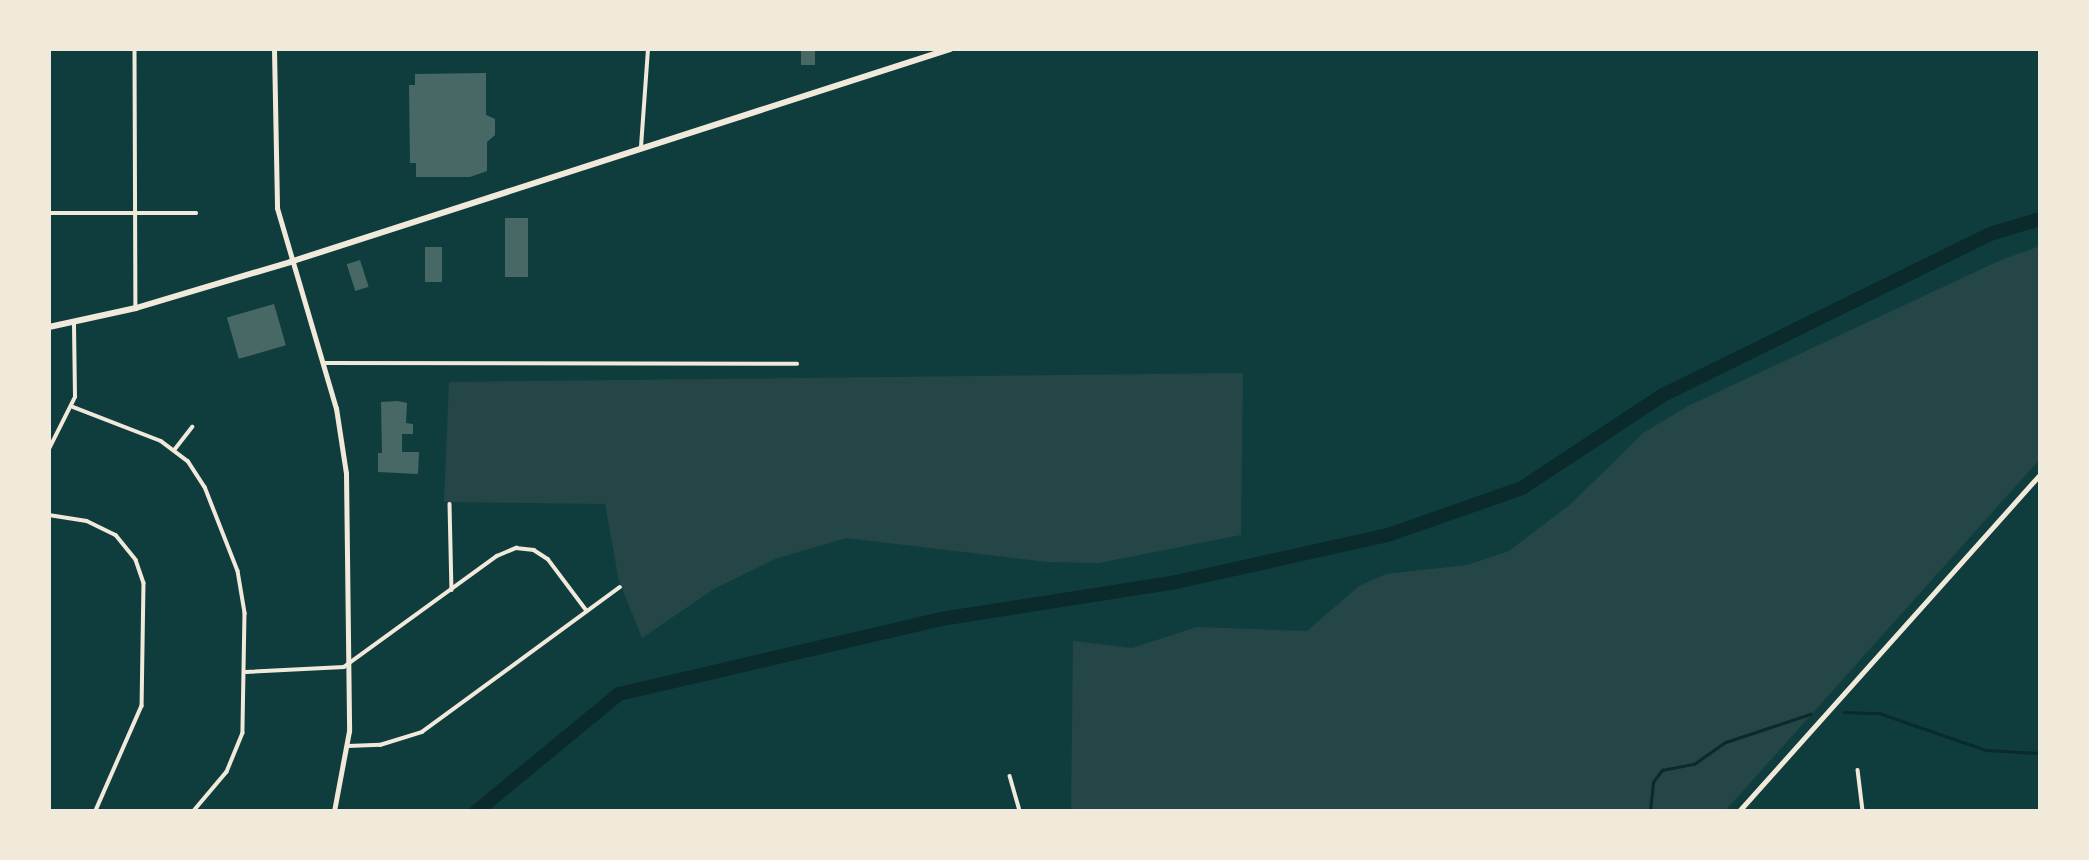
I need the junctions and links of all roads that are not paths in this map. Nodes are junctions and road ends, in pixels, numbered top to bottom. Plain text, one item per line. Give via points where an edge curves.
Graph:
1 (135, 49) edge
2 (274, 49) edge
3 (648, 49) edge
4 (950, 49) edge
5 (640, 149) junction
6 (49, 213) edge
7 (136, 213) junction
8 (196, 213) dead end
9 (290, 262) junction
10 (136, 308) junction
11 (74, 322) junction
12 (49, 327) edge
13 (322, 363) junction
14 (797, 364) dead end
15 (73, 407) junction
16 (192, 427) dead end
17 (49, 449) edge
18 (175, 449) junction
19 (2040, 474) edge
20 (450, 504) dead end
21 (49, 515) edge
22 (620, 587) dead end
23 (452, 590) junction
24 (587, 611) junction
25 (348, 665) junction
26 (246, 672) junction
27 (348, 746) junction
28 (1858, 770) dead end
29 (1010, 776) dead end
30 (96, 811) edge
31 (194, 811) edge
32 (334, 811) edge
33 (1020, 811) edge
34 (1739, 811) edge
35 (1863, 811) edge

1 - 7 street
2 - 9 main road via 275,191
3 - 5 street
4 - 5 main road
5 - 9 main road
6 - 7 street
7 - 8 street
7 - 10 street
9 - 10 main road
9 - 13 main road
10 - 11 main road
11 - 12 main road
11 - 15 street
13 - 14 street
13 - 25 main road via 346,473
15 - 17 street
15 - 18 street
16 - 18 street
18 - 26 street via 205,487 238,571 244,599
19 - 34 main road
20 - 23 street
21 - 30 street via 87,521 116,536 136,559 144,583 142,706
22 - 24 street
23 - 24 street via 497,556 524,548 548,559
23 - 25 street
24 - 27 street via 422,732 393,742
25 - 26 street via 332,671
25 - 27 main road
26 - 31 street via 238,753
27 - 32 main road
28 - 35 street
29 - 33 street

